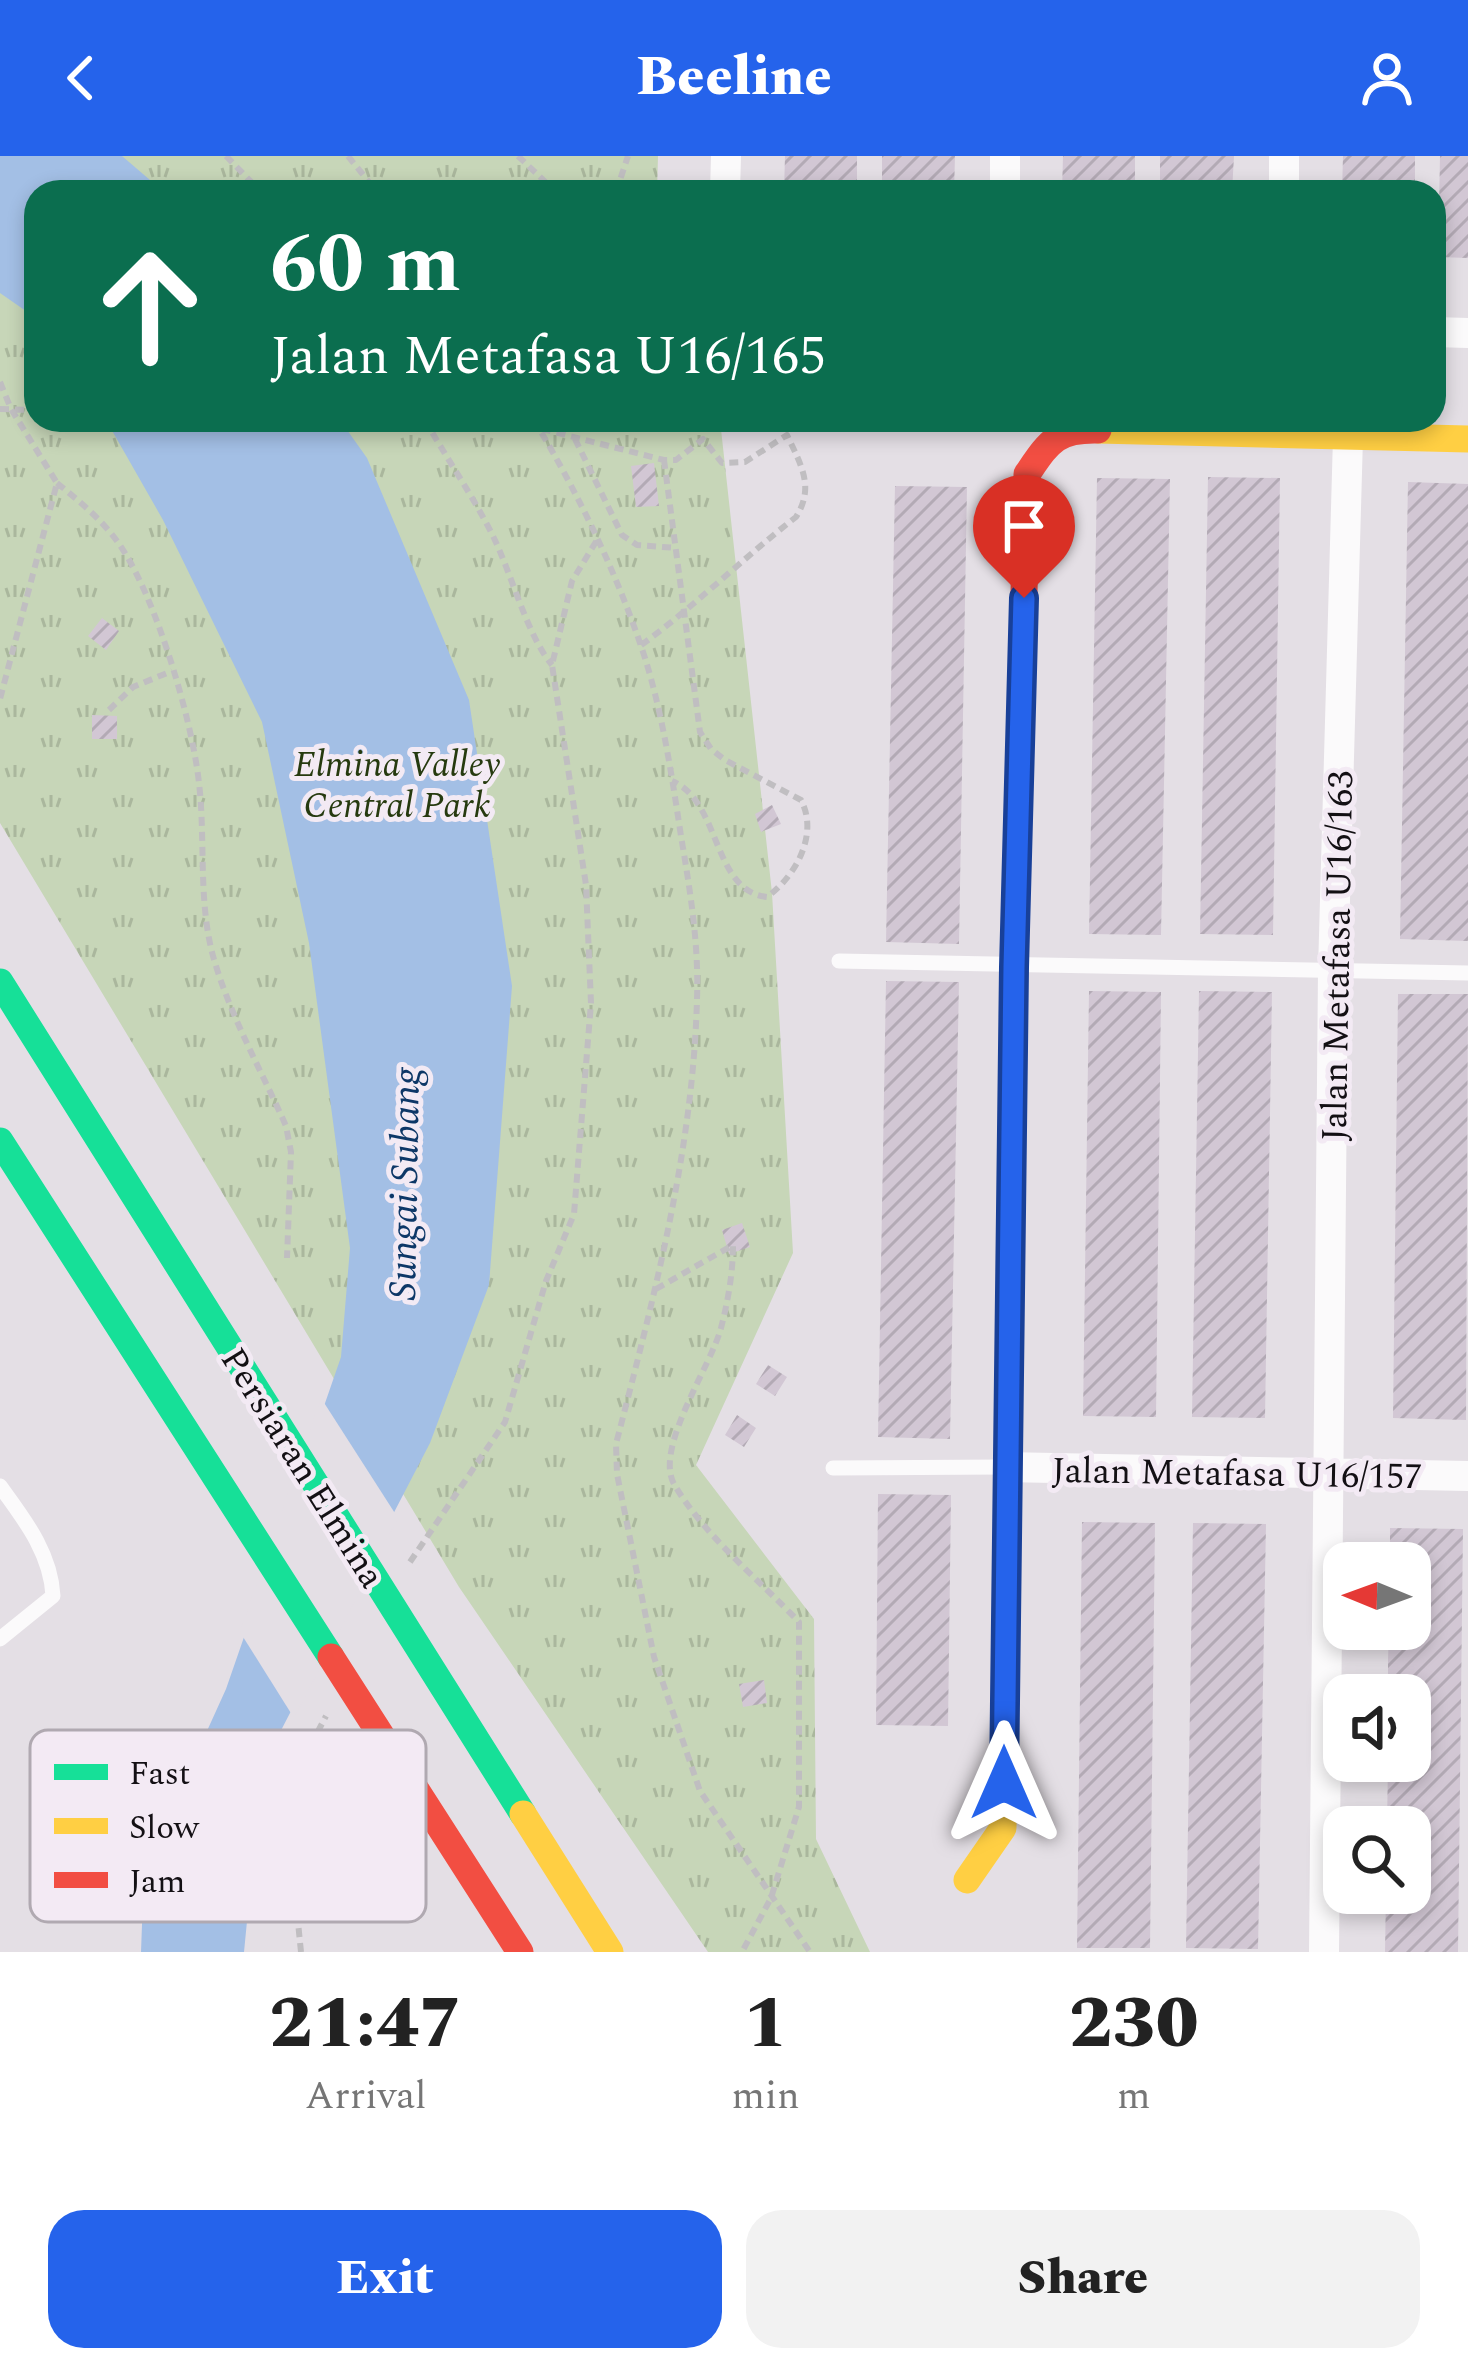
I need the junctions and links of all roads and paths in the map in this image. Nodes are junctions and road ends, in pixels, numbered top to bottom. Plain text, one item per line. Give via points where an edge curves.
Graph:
1 (226, 156) edge
2 (348, 156) edge
3 (518, 156) edge
4 (249, 180) edge
5 (367, 180) edge
6 (543, 180) edge
7 (0, 382) edge
8 (0, 409) edge
9 (11, 409) junction
10 (24, 410) edge
11 (24, 430) edge
12 (25, 432) edge
13 (432, 432) edge
14 (541, 432) edge
15 (556, 432) edge
16 (1066, 432) edge
17 (1224, 432) edge
18 (1348, 437) junction
19 (1468, 439) edge
20 (575, 440) junction
21 (664, 460) junction
22 (57, 483) junction
23 (597, 539) junction
24 (676, 548) junction
25 (685, 614) junction
26 (640, 646) junction
27 (552, 665) junction
28 (172, 671) junction
29 (0, 699) edge
30 (110, 710) dead end
31 (672, 781) junction
32 (839, 962) dead end
33 (1014, 967) junction
34 (1334, 971) junction
35 (1468, 974) edge
36 (0, 982) edge
37 (0, 1141) edge
38 (286, 1258) dead end
39 (656, 1289) junction
40 (1006, 1467) junction
41 (833, 1468) dead end
42 (1331, 1474) junction
43 (1468, 1476) edge
44 (0, 1486) edge
45 (410, 1563) dead end
46 (0, 1640) edge
47 (336, 1698) dead end
48 (318, 1730) edge
49 (378, 1730) edge
50 (426, 1805) edge
51 (967, 1880) dead end
52 (771, 1898) junction
53 (298, 1922) edge
54 (604, 1942) edge
55 (743, 1950) edge
56 (301, 1952) edge
57 (520, 1952) edge
58 (810, 1952) edge
59 (1324, 1952) edge

1 - 4 path
2 - 5 path
3 - 6 path
7 - 9 path
8 - 9 path
9 - 10 path
9 - 11 path
12 - 22 path
13 - 27 path via 491,532
14 - 23 path
15 - 20 path
16 - 33 main road via 1027,473
17 - 18 main road
18 - 19 main road
18 - 34 street, Jalan Metafasa U16/163
20 - 21 path
20 - 24 path via 622,536
21 - 24 path
21 - 25 path via 703,439 722,463 745,462 787,435 807,477 796,518
22 - 28 path via 118,543
22 - 29 path
23 - 26 path
23 - 27 path via 572,581
24 - 25 path
25 - 26 path
25 - 31 path via 700,732 710,749 801,800 809,816 801,856 779,889 767,897 738,884 684,785
26 - 31 path
27 - 45 path via 586,885 590,979 574,1214 506,1422
28 - 30 path via 133,687
28 - 38 path via 199,781 215,964 286,1126
31 - 39 path via 695,920 697,998 689,1112
32 - 33 lane
33 - 34 lane
33 - 40 main road
34 - 35 lane
34 - 42 street, Jalan Metafasa U16/163
36 - 54 main road, Persiaran Elmina
37 - 49 main road
39 - 52 path via 616,1444 617,1474 654,1657 686,1756
39 - 52 path via 734,1245 721,1328 671,1444 671,1480 799,1622 799,1808
40 - 41 lane
40 - 42 street, Jalan Metafasa U16/157
40 - 51 main road via 1003,1828
42 - 43 street, Jalan Metafasa U16/157
42 - 59 street, Jalan Metafasa U16/163
44 - 46 lane via 34,1533 53,1595
47 - 48 path
50 - 57 main road
52 - 55 path
52 - 58 path
53 - 56 path

